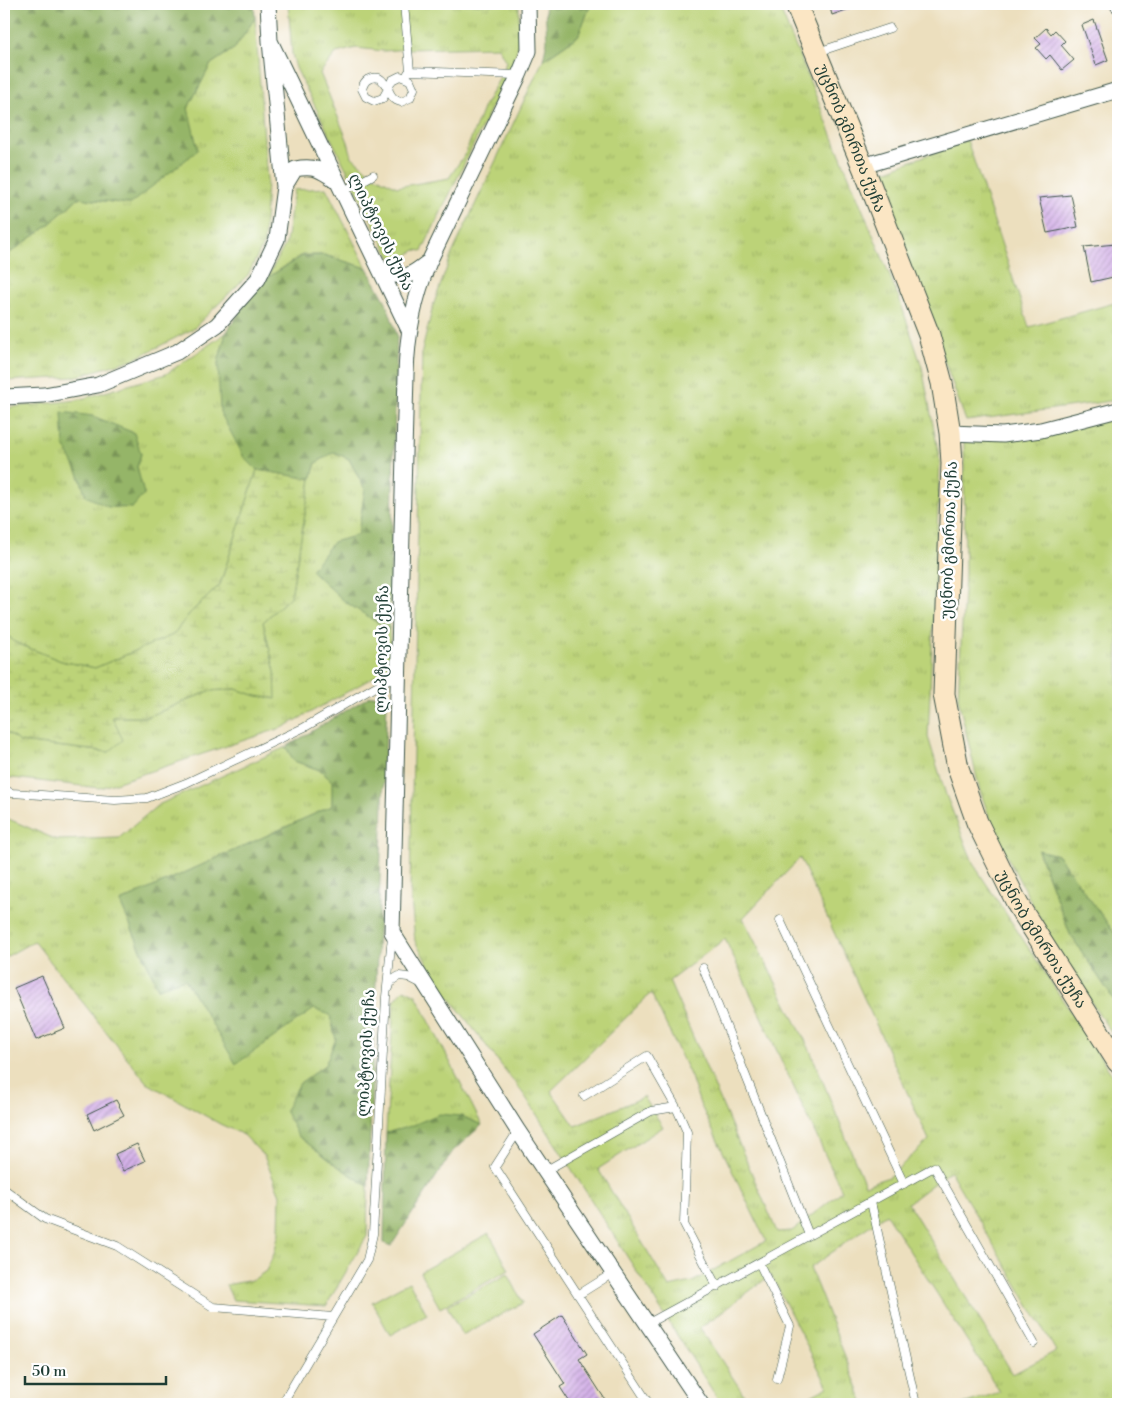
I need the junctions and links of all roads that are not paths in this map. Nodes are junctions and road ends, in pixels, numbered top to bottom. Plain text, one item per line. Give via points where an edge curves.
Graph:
1 (268, 4) edge
2 (404, 4) edge
3 (528, 4) edge
4 (796, 4) edge
5 (890, 28) dead end
6 (270, 41) junction
7 (816, 53) junction
8 (408, 74) junction
9 (519, 75) junction
10 (1118, 90) edge
11 (863, 166) junction
12 (372, 175) dead end
13 (339, 186) junction
14 (284, 187) junction
15 (428, 262) junction
16 (380, 269) junction
17 (409, 330) junction
18 (4, 397) edge
19 (1118, 410) edge
20 (950, 433) junction
21 (399, 673) junction
22 (4, 790) edge
23 (780, 920) dead end
24 (392, 932) junction
25 (703, 968) dead end
26 (426, 986) junction
27 (386, 997) junction
28 (1118, 1062) edge
29 (584, 1096) dead end
30 (676, 1107) junction
31 (518, 1131) junction
32 (546, 1171) junction
33 (904, 1184) junction
34 (4, 1189) edge
35 (870, 1202) junction
36 (809, 1236) junction
37 (759, 1263) junction
38 (613, 1273) junction
39 (717, 1286) junction
40 (578, 1295) junction
41 (333, 1317) junction
42 (647, 1324) junction
43 (1034, 1343) dead end
44 (778, 1379) dead end
45 (282, 1404) edge
46 (649, 1404) edge
47 (701, 1404) edge
48 (916, 1404) edge

1 - 6 street, ლიპტოვის ქუჩა
2 - 8 lane
3 - 9 street via 529,51
4 - 7 main road, უცნობ გმირთა ქუჩა
5 - 7 lane
6 - 13 street, ლიპტოვის ქუჩა
6 - 14 street
7 - 11 main road, უცნობ გმირთა ქუჩა
8 - 8 lane via 413,94 401,102 396,101 388,89 392,80
8 - 9 lane
9 - 15 street
10 - 11 street
11 - 20 main road, უცნობ გმირთა ქუჩა via 929,335 942,383
12 - 13 lane
13 - 14 street via 323,171 307,167 295,170
13 - 16 street, ლიპტოვის ქუჩა
14 - 18 street via 274,247 258,279 217,325 177,352 98,386 44,395
15 - 16 street via 409,276 402,277
15 - 17 street
16 - 17 street, ლიპტოვის ქუჩა
17 - 21 street, ლიპტოვის ქუჩა
19 - 20 street via 1041,430 1003,435
20 - 28 main road, უცნობ გმირთა ქუჩა via 952,463 944,694 958,768 978,822 1018,905
21 - 22 lane via 305,727 148,798 115,800
21 - 24 street, ლიპტოვის ქუჩა
23 - 33 lane
24 - 26 street
24 - 27 lane, ლიპტოვის ქუჩა
25 - 36 lane
26 - 27 lane via 399,976 391,981
26 - 31 street
27 - 41 lane, ლიპტოვის ქუჩა via 373,1234 367,1260
29 - 30 lane via 647,1056
30 - 32 lane via 651,1111
30 - 39 lane via 687,1132 684,1224
31 - 32 street
31 - 40 lane via 495,1167
32 - 38 street
33 - 35 lane
33 - 43 lane via 934,1167
34 - 41 lane via 45,1218 117,1246 213,1307
35 - 36 lane
35 - 48 lane
36 - 37 lane
37 - 39 lane
37 - 44 lane via 790,1326
38 - 40 lane
38 - 42 street
39 - 42 lane
40 - 46 lane
41 - 45 lane, ლიპტოვის ქუჩა
42 - 47 street

